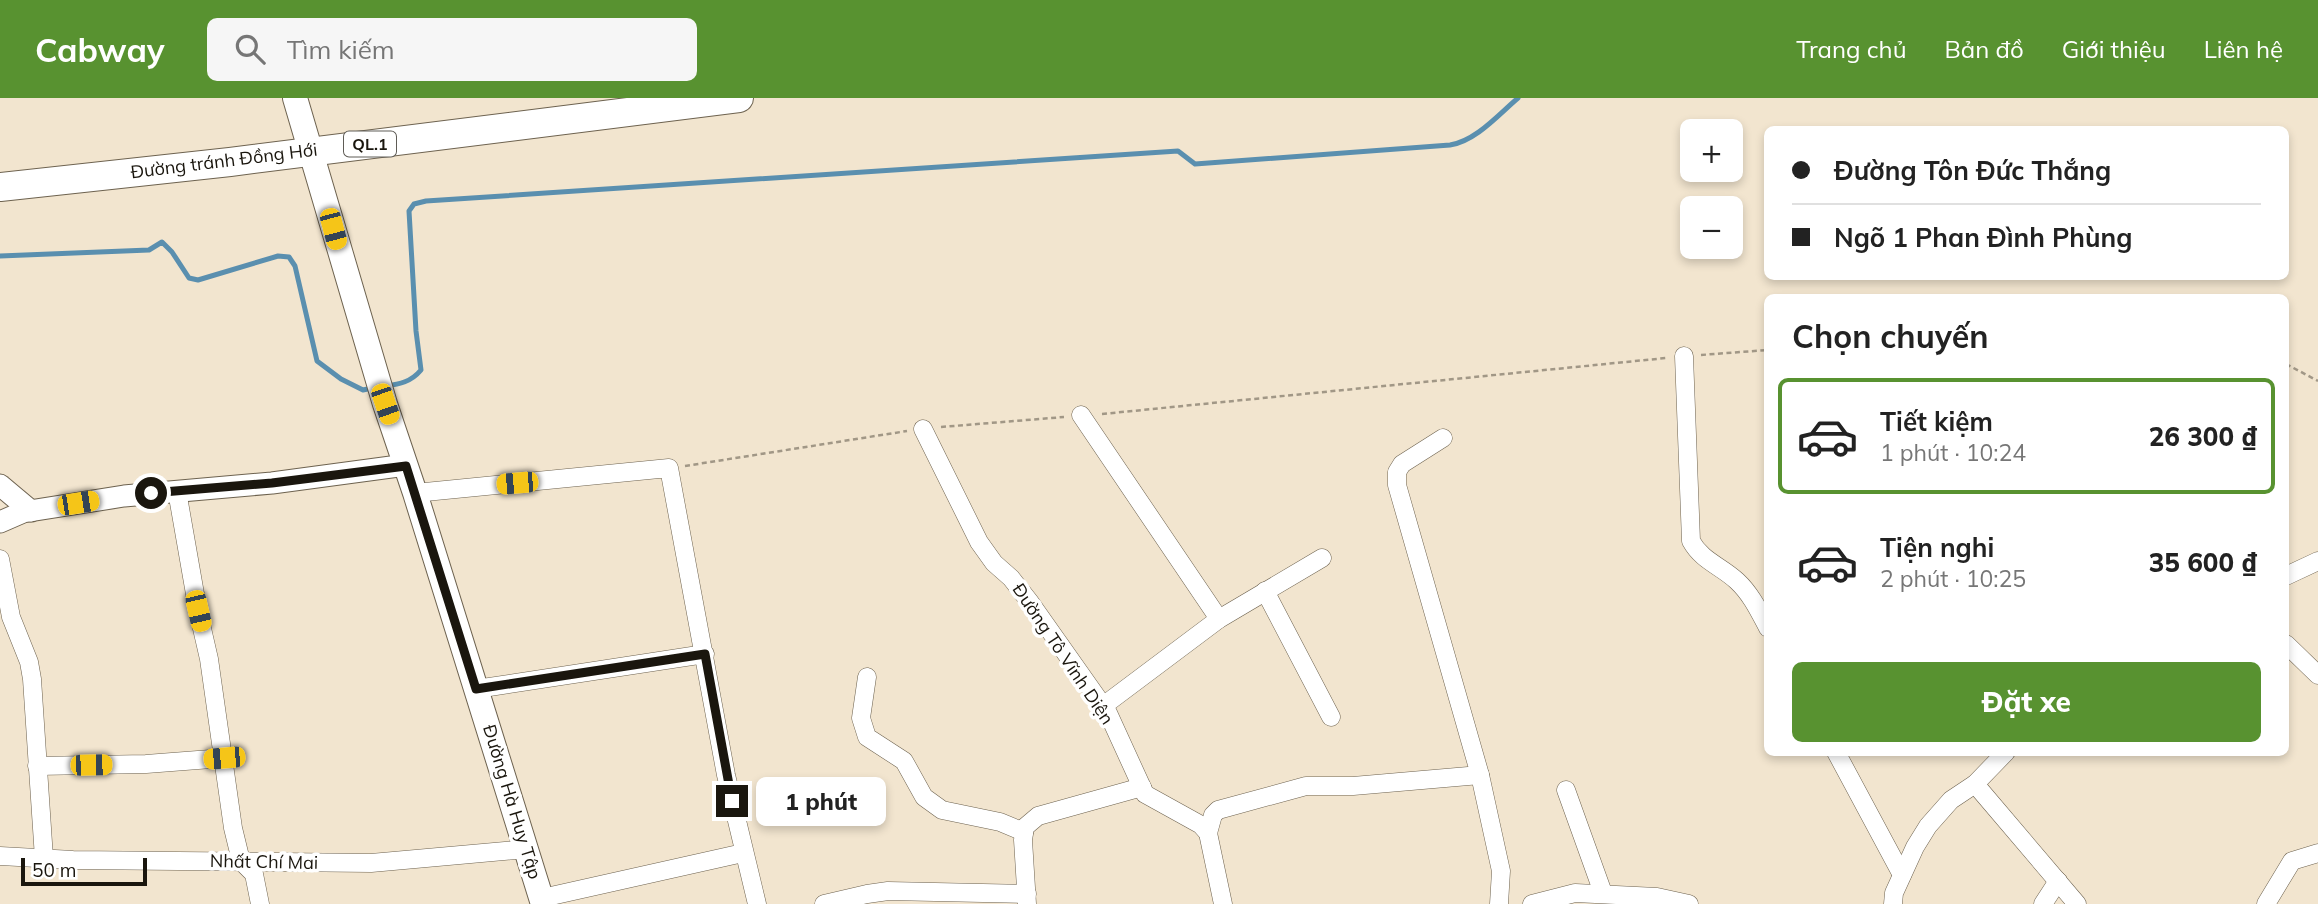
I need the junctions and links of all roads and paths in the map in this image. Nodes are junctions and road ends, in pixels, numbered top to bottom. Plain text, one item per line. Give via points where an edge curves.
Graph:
1 (295, 98) edge
2 (739, 98) edge
3 (312, 151) junction
4 (0, 187) edge
5 (1764, 350) edge
6 (1684, 356) junction
7 (2289, 366) edge
8 (2318, 381) edge
9 (1081, 415) junction
10 (923, 429) junction
11 (1443, 438) dead end
12 (406, 466) junction
13 (669, 468) junction
14 (0, 485) edge
15 (177, 491) junction
16 (415, 493) junction
17 (31, 511) junction
18 (2, 518) edge
19 (1322, 558) dead end
20 (0, 559) edge
21 (2318, 561) edge
22 (2289, 575) edge
23 (1265, 591) junction
24 (1219, 619) junction
25 (1764, 621) edge
26 (2289, 647) edge
27 (705, 654) junction
28 (2318, 675) edge
29 (867, 677) dead end
30 (476, 689) junction
31 (1103, 706) junction
32 (1331, 717) dead end
33 (1838, 756) edge
34 (2003, 756) edge
35 (224, 758) junction
36 (37, 766) junction
37 (1480, 775) junction
38 (1975, 784) junction
39 (1142, 787) junction
40 (1566, 790) dead end
41 (1024, 832) junction
42 (1208, 832) junction
43 (527, 849) junction
44 (743, 853) junction
45 (2318, 853) edge
46 (0, 856) edge
47 (44, 858) junction
48 (241, 861) junction
49 (1902, 875) junction
50 (2058, 881) junction
51 (1603, 893) junction
52 (1027, 899) edge
53 (543, 901) edge
54 (260, 904) edge
55 (757, 904) edge
56 (824, 904) edge
57 (1223, 904) edge
58 (1499, 904) edge
59 (1532, 904) edge
60 (1689, 904) edge
61 (1893, 904) edge
62 (2043, 904) edge
63 (2077, 904) edge
64 (2266, 904) edge

1 - 3 main road, Đường Hà Huy Tập
2 - 3 highway, Đường tránh Đồng Hới / QL.1
3 - 4 highway, Đường tránh Đồng Hới / QL.1
3 - 12 main road, Đường Hà Huy Tập
5 - 6 path
6 - 9 path
6 - 25 street via 1691,541 1698,554 1750,595
7 - 8 path
9 - 10 path
9 - 24 street
10 - 13 path
10 - 31 street, Đường Tô Vĩnh Diện via 979,542 1029,601
11 - 37 street via 1402,464 1397,485
12 - 15 street
12 - 16 main road, Đường Hà Huy Tập
13 - 16 street
13 - 27 street
14 - 17 street
15 - 17 street
15 - 35 street
16 - 30 main road, Đường Hà Huy Tập
17 - 18 street
19 - 23 street
20 - 36 street via 11,617 29,662
21 - 22 street
23 - 24 street
23 - 32 street
24 - 31 street
26 - 28 street
27 - 30 street
27 - 44 street
29 - 41 street via 861,718 867,737 904,761 930,803
30 - 43 main road, Đường Hà Huy Tập
31 - 39 street, Đường Tô Vĩnh Diện
33 - 49 street
34 - 38 street
35 - 36 street
35 - 48 street
36 - 47 street
37 - 42 street via 1306,786 1218,810
37 - 58 street via 1501,872
38 - 49 street via 1951,800 1928,826
38 - 50 street
39 - 41 street via 1038,816
39 - 42 street, Đường Tô Vĩnh Diện via 1145,794
40 - 51 street
41 - 52 street
42 - 57 street
43 - 48 street, Nhất Chí Mai via 371,863
43 - 53 main road, Đường Hà Huy Tập
44 - 53 street
44 - 55 street
45 - 64 street via 2292,861
46 - 47 street, Nhất Chí Mai
47 - 48 street, Nhất Chí Mai
48 - 54 street via 254,874
49 - 61 street
50 - 62 street
50 - 63 street
51 - 59 street via 1575,893
51 - 60 street
52 - 56 street via 888,891

